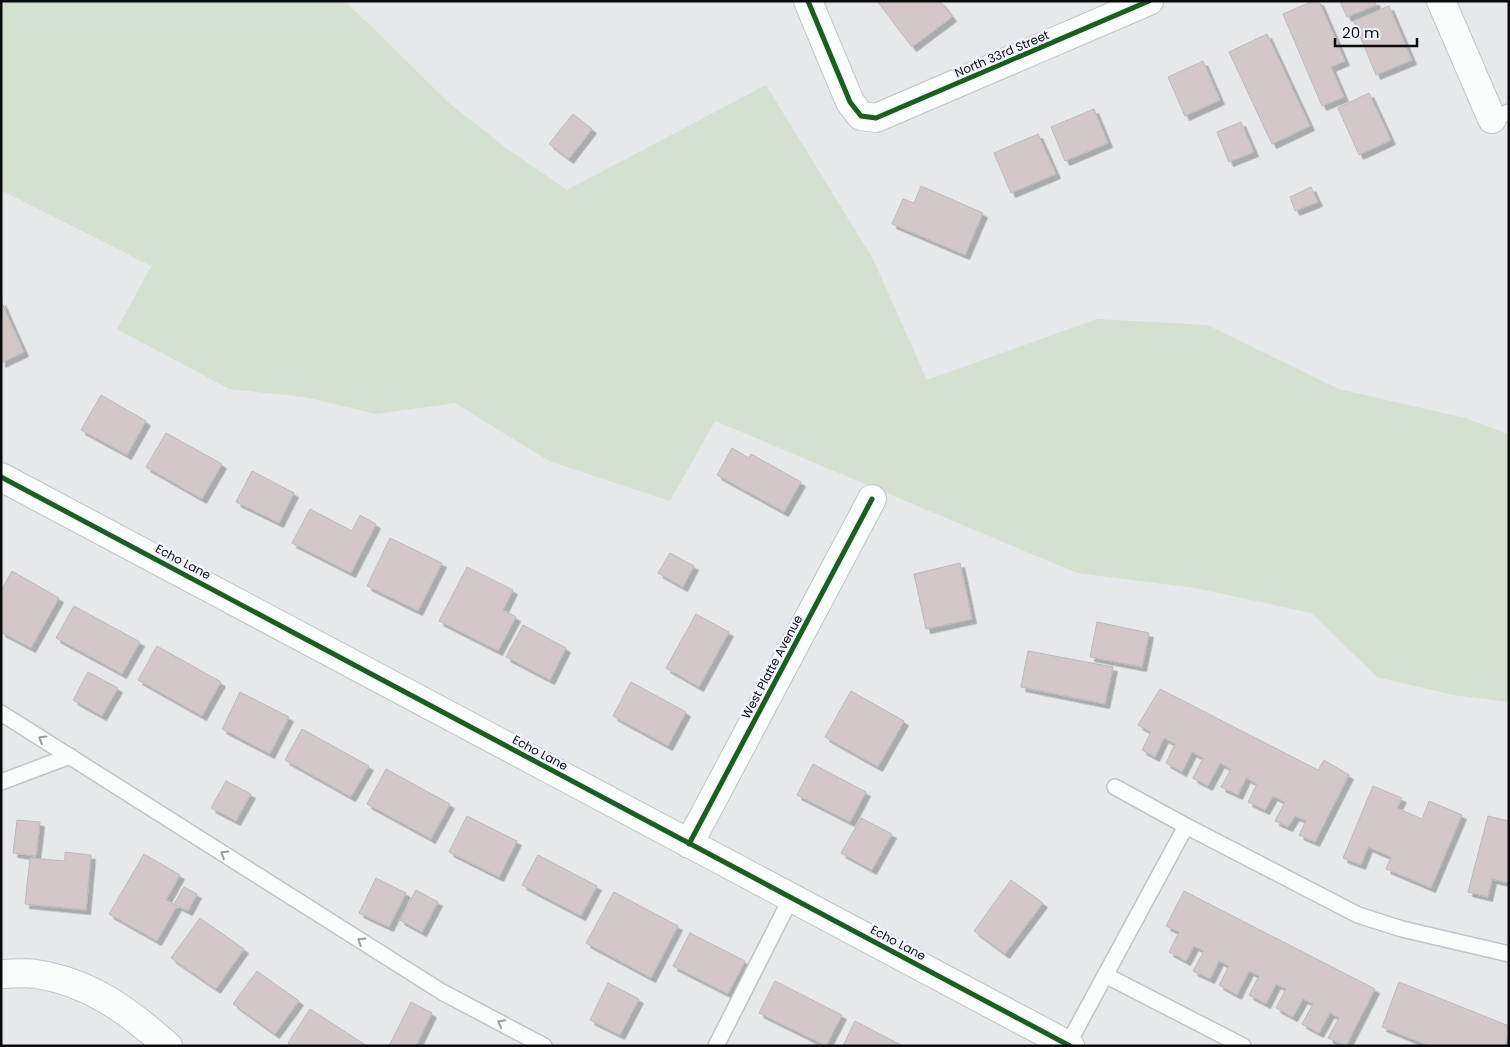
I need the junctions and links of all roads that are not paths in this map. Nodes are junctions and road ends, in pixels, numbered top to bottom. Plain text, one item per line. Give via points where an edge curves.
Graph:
1 (808, 1) edge
2 (1149, 1) edge
3 (1441, 1) edge
4 (1501, 116) edge
5 (1, 477) edge
6 (872, 499) dead end
7 (1, 713) edge
8 (70, 756) junction
9 (1, 782) edge
10 (1116, 787) dead end
11 (1186, 826) junction
12 (689, 844) junction
13 (791, 898) junction
14 (1509, 954) edge
15 (1, 974) edge
16 (1105, 975) junction
17 (1069, 1045) edge
18 (168, 1046) edge
19 (544, 1046) edge
20 (716, 1046) edge
21 (1243, 1046) edge

1 - 2 street, North 33rd Street via 850,102 861,116 876,118
3 - 4 street
5 - 12 street, Echo Lane
6 - 12 street, West Platte Avenue
8 -> 7 lane
8 - 9 lane
19 -> 8 lane via 442,992
10 - 11 lane
11 - 14 lane via 1358,914 1402,929
11 - 16 lane
12 - 13 street, Echo Lane
13 - 17 street, Echo Lane
13 - 20 lane
15 - 18 street via 34,973 96,992
16 - 17 lane
16 - 21 lane

